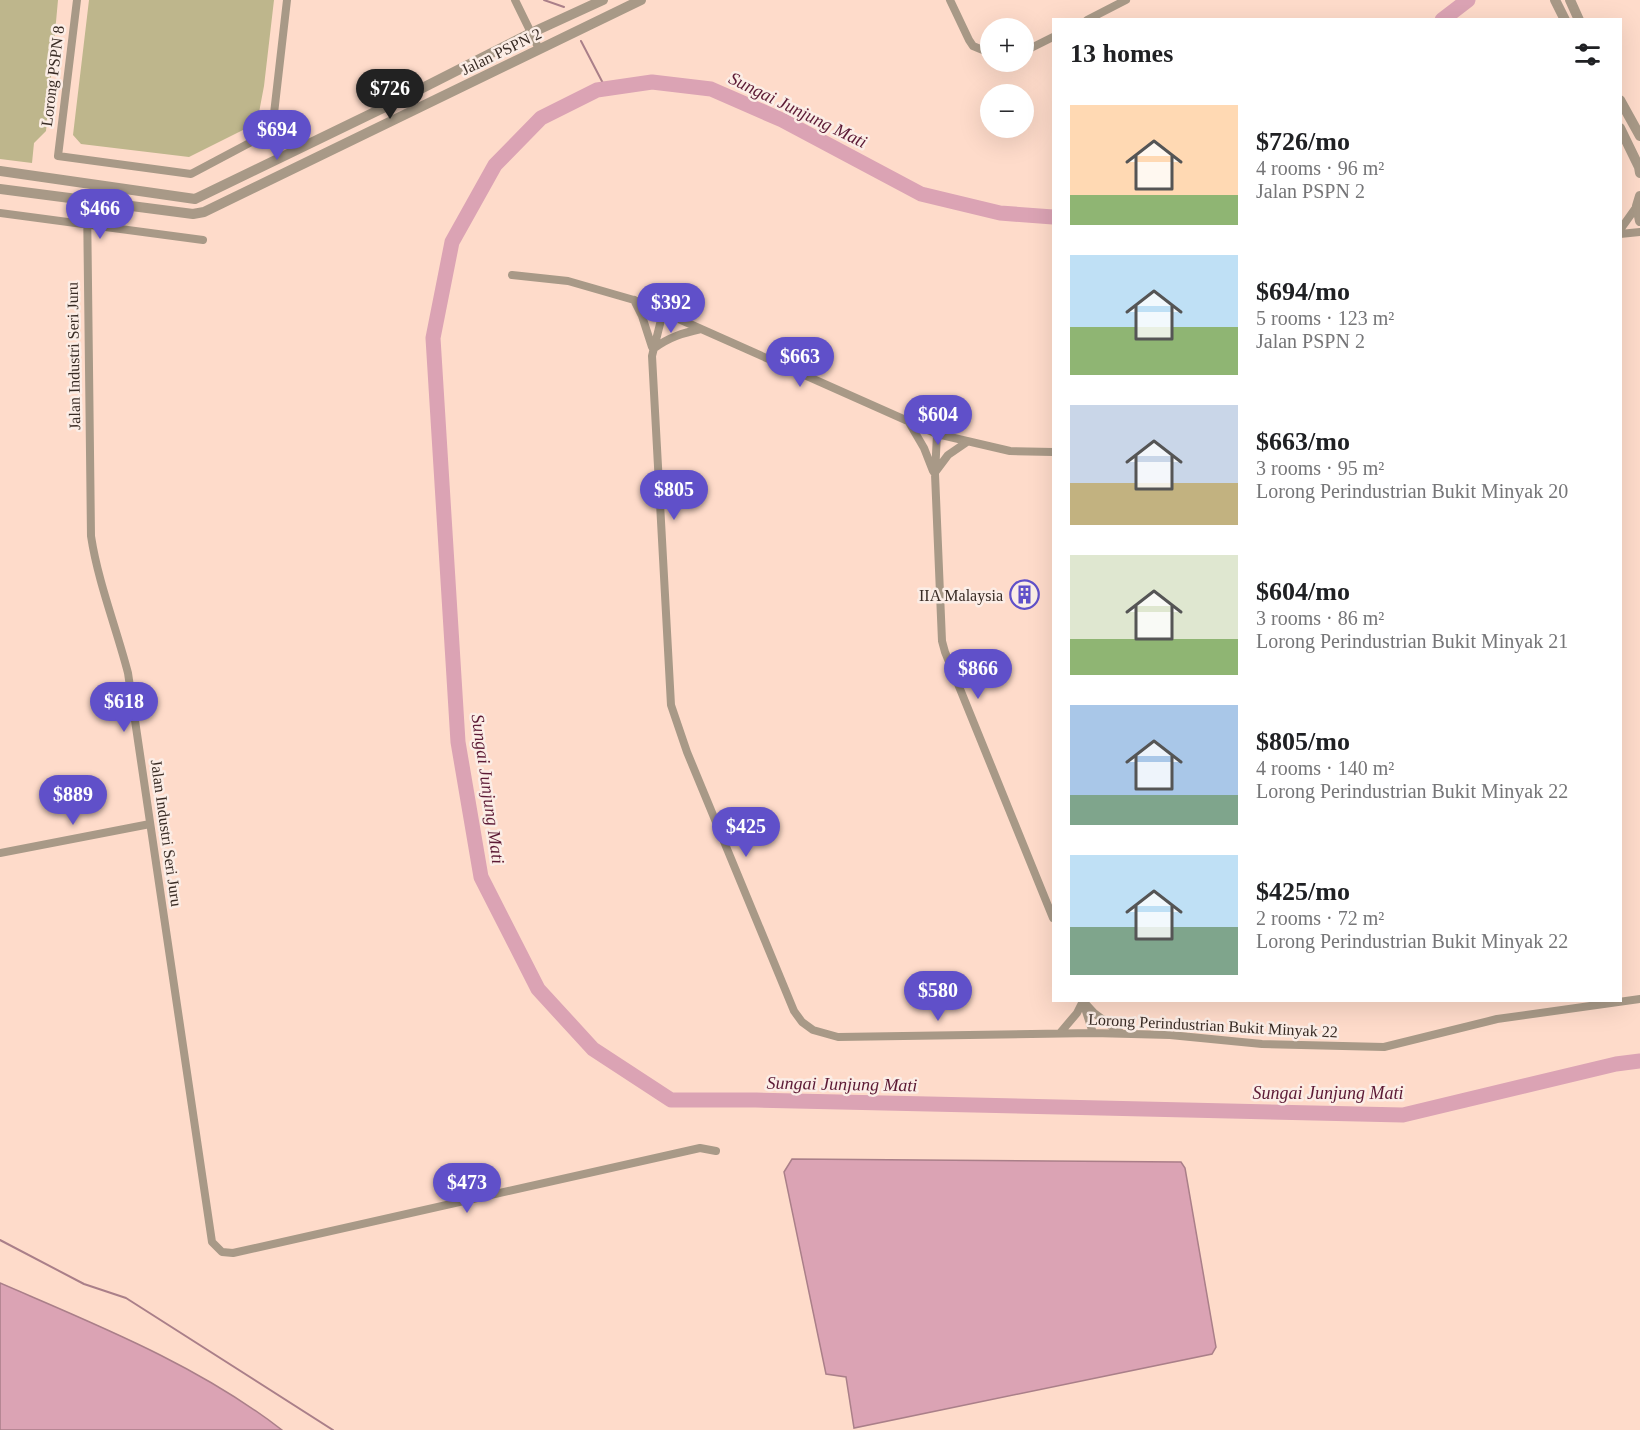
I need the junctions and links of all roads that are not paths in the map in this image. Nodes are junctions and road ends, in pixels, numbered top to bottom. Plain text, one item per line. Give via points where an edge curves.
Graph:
1 (77, 0) edge
2 (287, 0) edge
3 (515, 0) edge
4 (603, 0) edge
5 (641, 0) edge
6 (950, 0) edge
7 (1126, 0) edge
8 (1555, 0) edge
9 (1570, 0) edge
10 (1091, 18) edge
11 (1564, 18) edge
12 (1578, 18) edge
13 (531, 33) junction
14 (1052, 38) edge
15 (1034, 46) edge
16 (539, 49) junction
17 (980, 49) edge
18 (1622, 104) edge
19 (1622, 132) edge
20 (1640, 136) edge
21 (0, 171) edge
22 (1640, 173) edge
23 (0, 189) edge
24 (87, 200) junction
25 (1639, 201) edge
26 (0, 213) edge
27 (1640, 221) edge
28 (87, 225) junction
29 (1622, 229) edge
30 (1622, 232) edge
31 (1640, 232) edge
32 (203, 240) dead end
33 (512, 275) dead end
34 (634, 300) junction
35 (663, 312) junction
36 (702, 329) junction
37 (653, 349) junction
38 (910, 423) junction
39 (937, 434) junction
40 (967, 442) junction
41 (1052, 452) edge
42 (935, 474) junction
43 (150, 824) junction
44 (0, 853) edge
45 (1052, 916) edge
46 (1640, 999) edge
47 (1082, 1002) edge
48 (1084, 1002) edge
49 (1085, 1002) edge
50 (1619, 1002) edge
51 (1622, 1002) edge
52 (1060, 1033) junction
53 (1093, 1033) junction
54 (1121, 1033) junction
55 (716, 1151) dead end

1 - 2 street, Lorong PSPN 8 via 58,156 192,174 272,131
3 - 13 street
4 - 13 street, Jalan PSPN 2
5 - 16 street, Jalan PSPN 2
6 - 17 street via 969,40
7 - 10 street
8 - 11 street
9 - 12 street
13 - 16 street
13 - 21 street, Jalan PSPN 2 via 195,199
14 - 15 street
16 - 24 street, Jalan PSPN 2 via 204,212 193,214
18 - 20 street
19 - 22 street
23 - 24 street, Jalan PSPN 2
24 - 28 street, Jalan Industri Seri Juru
25 - 27 street
25 - 29 street
26 - 28 street
28 - 32 street
28 - 43 street, Jalan Industri Seri Juru via 91,536 95,562 129,673
30 - 31 street
33 - 34 street via 568,281
34 - 35 street
34 - 37 street
35 - 36 street
35 - 37 street, Lorong Perindustrian Bukit Minyak 22
36 - 37 street via 666,339
36 - 38 street
37 - 52 street, Lorong Perindustrian Bukit Minyak 22 via 671,705 794,1011 813,1030 838,1037
38 - 39 street
38 - 42 street
39 - 40 street
39 - 42 street
40 - 41 street via 1010,451
40 - 42 street via 948,455
42 - 45 street via 942,641
43 - 44 street
43 - 55 street, Jalan Industri Seri Juru via 212,1242 222,1252 233,1253 700,1148
46 - 51 street, Lorong Perindustrian Bukit Minyak 22
47 - 52 street
48 - 53 street
49 - 54 street
50 - 54 street, Lorong Perindustrian Bukit Minyak 22 via 1497,1019 1384,1047 1262,1044
52 - 53 street, Lorong Perindustrian Bukit Minyak 22
53 - 54 street, Lorong Perindustrian Bukit Minyak 22

